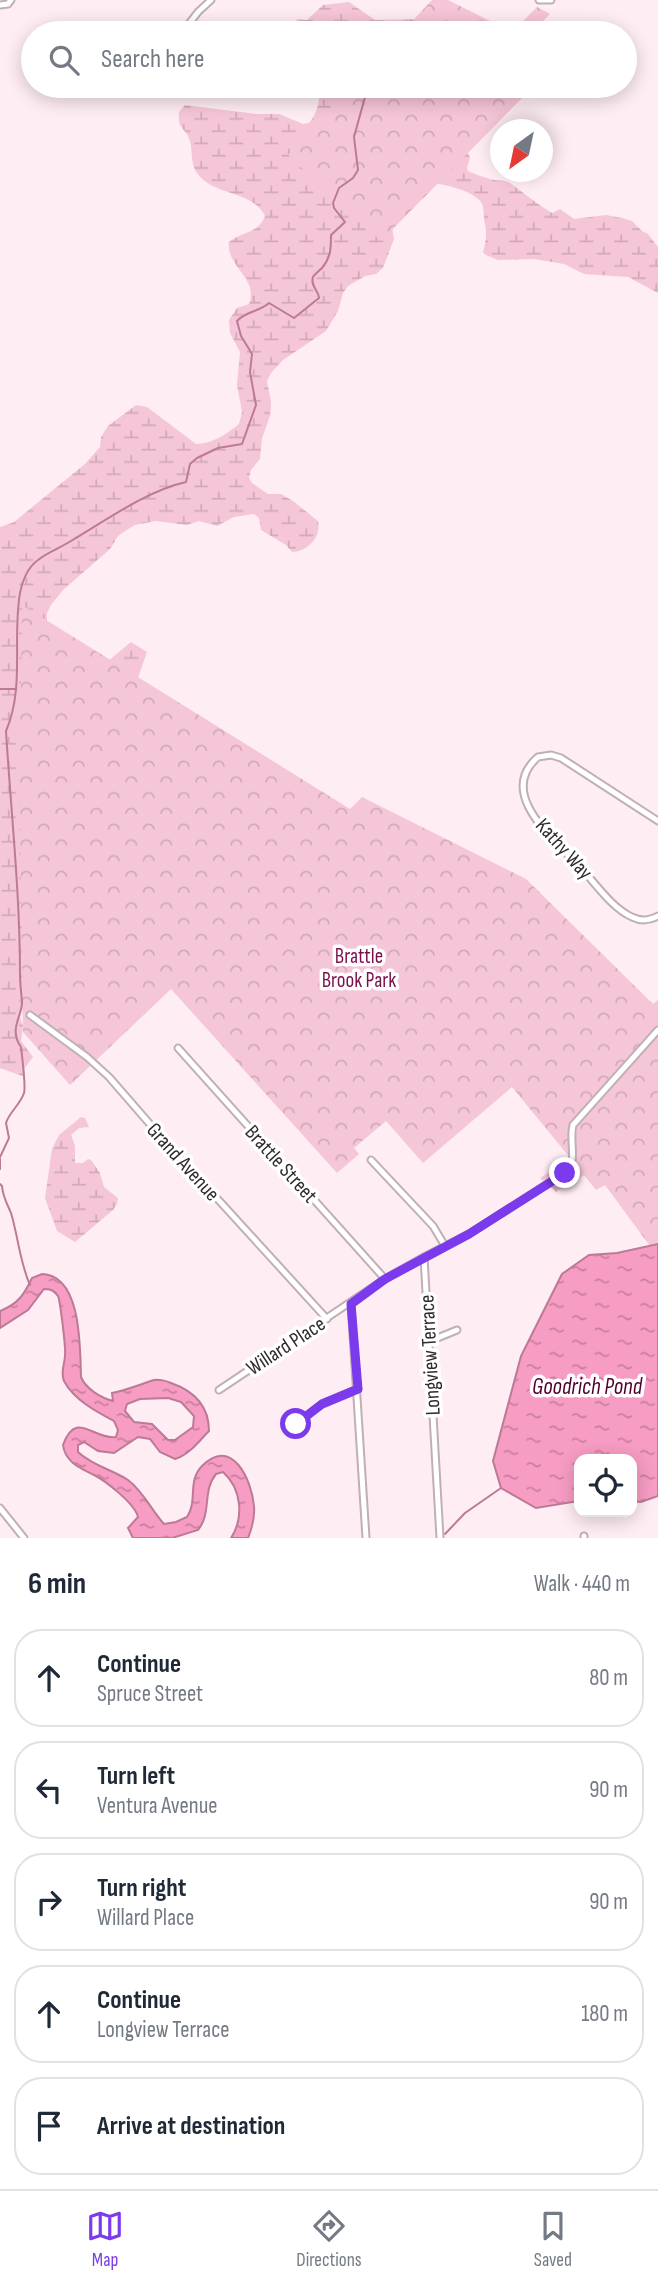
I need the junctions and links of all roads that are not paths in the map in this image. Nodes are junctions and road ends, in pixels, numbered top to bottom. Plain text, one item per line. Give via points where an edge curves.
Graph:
1 (11, 0) edge
2 (211, 0) edge
3 (540, 0) edge
4 (551, 0) edge
5 (0, 5) edge
6 (191, 21) edge
7 (658, 821) edge
8 (658, 916) edge
9 (30, 1015) dead end
10 (658, 1030) edge
11 (178, 1048) dead end
12 (371, 1160) dead end
13 (445, 1246) junction
14 (424, 1257) junction
15 (385, 1279) junction
16 (351, 1304) junction
17 (327, 1319) junction
18 (457, 1330) dead end
19 (430, 1341) junction
20 (358, 1389) junction
21 (219, 1390) dead end
22 (296, 1424) dead end
23 (0, 1508) edge
24 (24, 1538) edge
25 (366, 1538) edge
26 (440, 1538) edge

1 - 5 street
2 - 6 street
3 - 4 street
7 - 8 street, Kathy Way via 561,758 538,757 524,774 523,791 539,825 624,913 643,920
9 - 17 street, Grand Avenue via 109,1077
10 - 13 street via 573,1125 569,1170
11 - 15 street, Brattle Street
12 - 13 street via 433,1226
13 - 14 street
14 - 15 street, Willard Place
14 - 19 street, Longview Terrace
15 - 16 street, Willard Place
16 - 17 street, Willard Place
16 - 20 street
17 - 21 street, Willard Place
18 - 19 street
19 - 26 street, Longview Terrace
20 - 22 street via 322,1404
20 - 25 street
23 - 24 street

